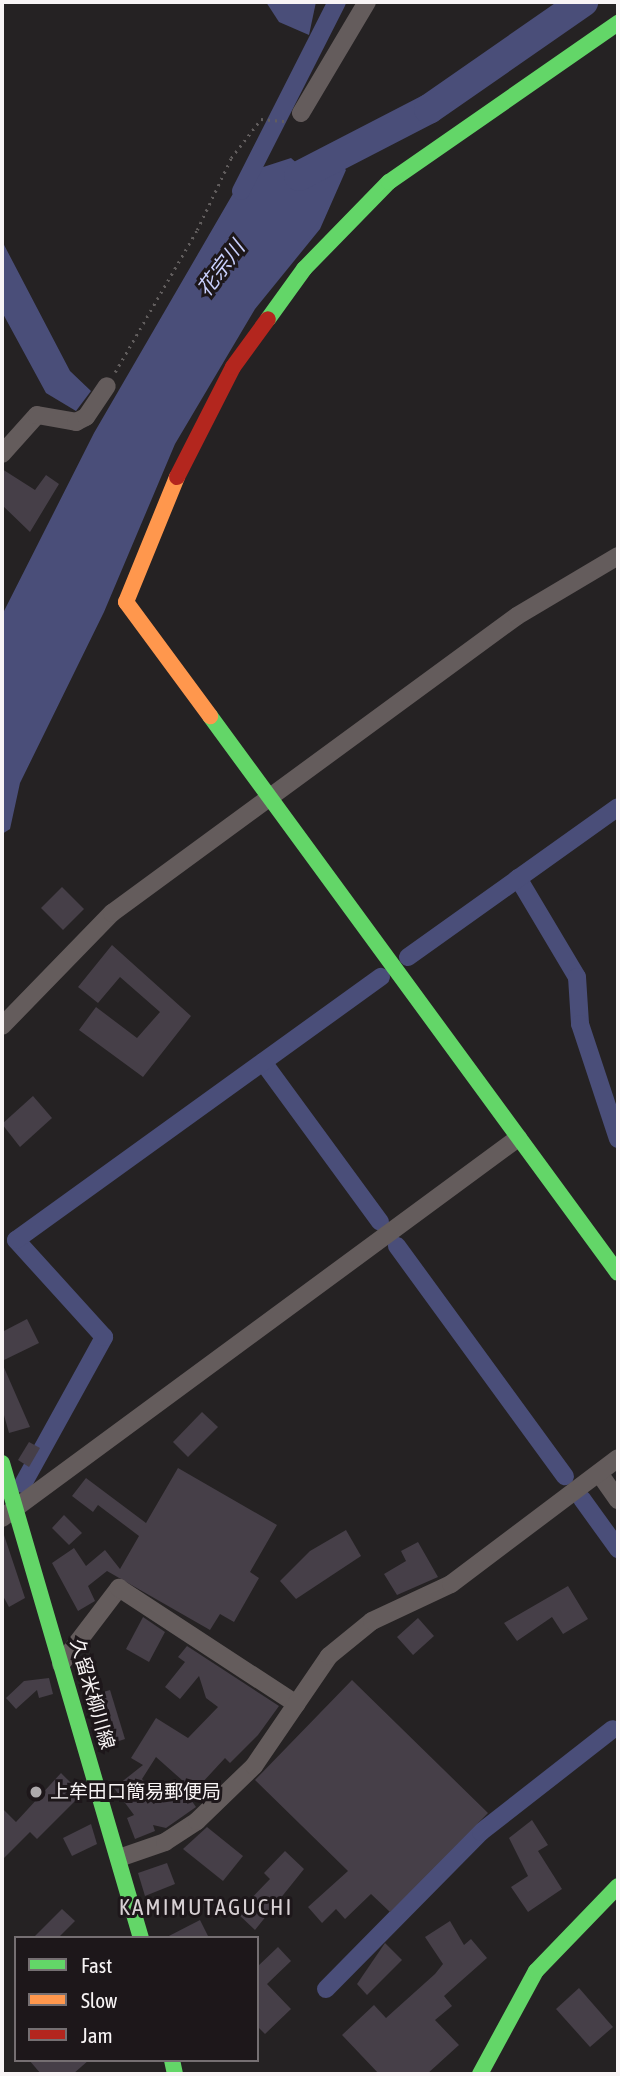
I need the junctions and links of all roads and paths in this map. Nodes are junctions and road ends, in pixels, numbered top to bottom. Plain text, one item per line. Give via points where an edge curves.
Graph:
1 (367, 2) edge
2 (618, 23) edge
3 (296, 117) joint
4 (107, 386) joint
5 (2, 454) edge
6 (618, 556) edge
7 (270, 796) junction
8 (2, 1026) edge
9 (519, 1138) junction
10 (618, 1273) edge
11 (618, 1458) edge
12 (2, 1463) edge
13 (599, 1472) junction
14 (618, 1500) edge
15 (8, 1512) edge
16 (61, 1664) junction
17 (296, 1704) junction
18 (119, 1858) junction
19 (618, 1886) edge
20 (140, 1936) edge
21 (480, 2074) edge

1 - 3 street
2 - 7 street via 390,182 304,269 233,367 168,495 126,602
3 - 4 path via 261,119 231,158 197,230
4 - 5 street via 86,417 76,422 37,415
6 - 7 street via 517,616
7 - 8 street via 112,913
7 - 9 street
9 - 10 street
9 - 15 street
11 - 13 street
12 - 15 street, 久留米柳川線
13 - 14 street
13 - 17 street via 452,1584 372,1621 329,1656
15 - 16 street, 久留米柳川線
16 - 17 street via 119,1588
16 - 18 street, 久留米柳川線
17 - 18 street via 254,1766 197,1821 165,1842
18 - 20 street, 久留米柳川線
19 - 21 street via 536,1971

